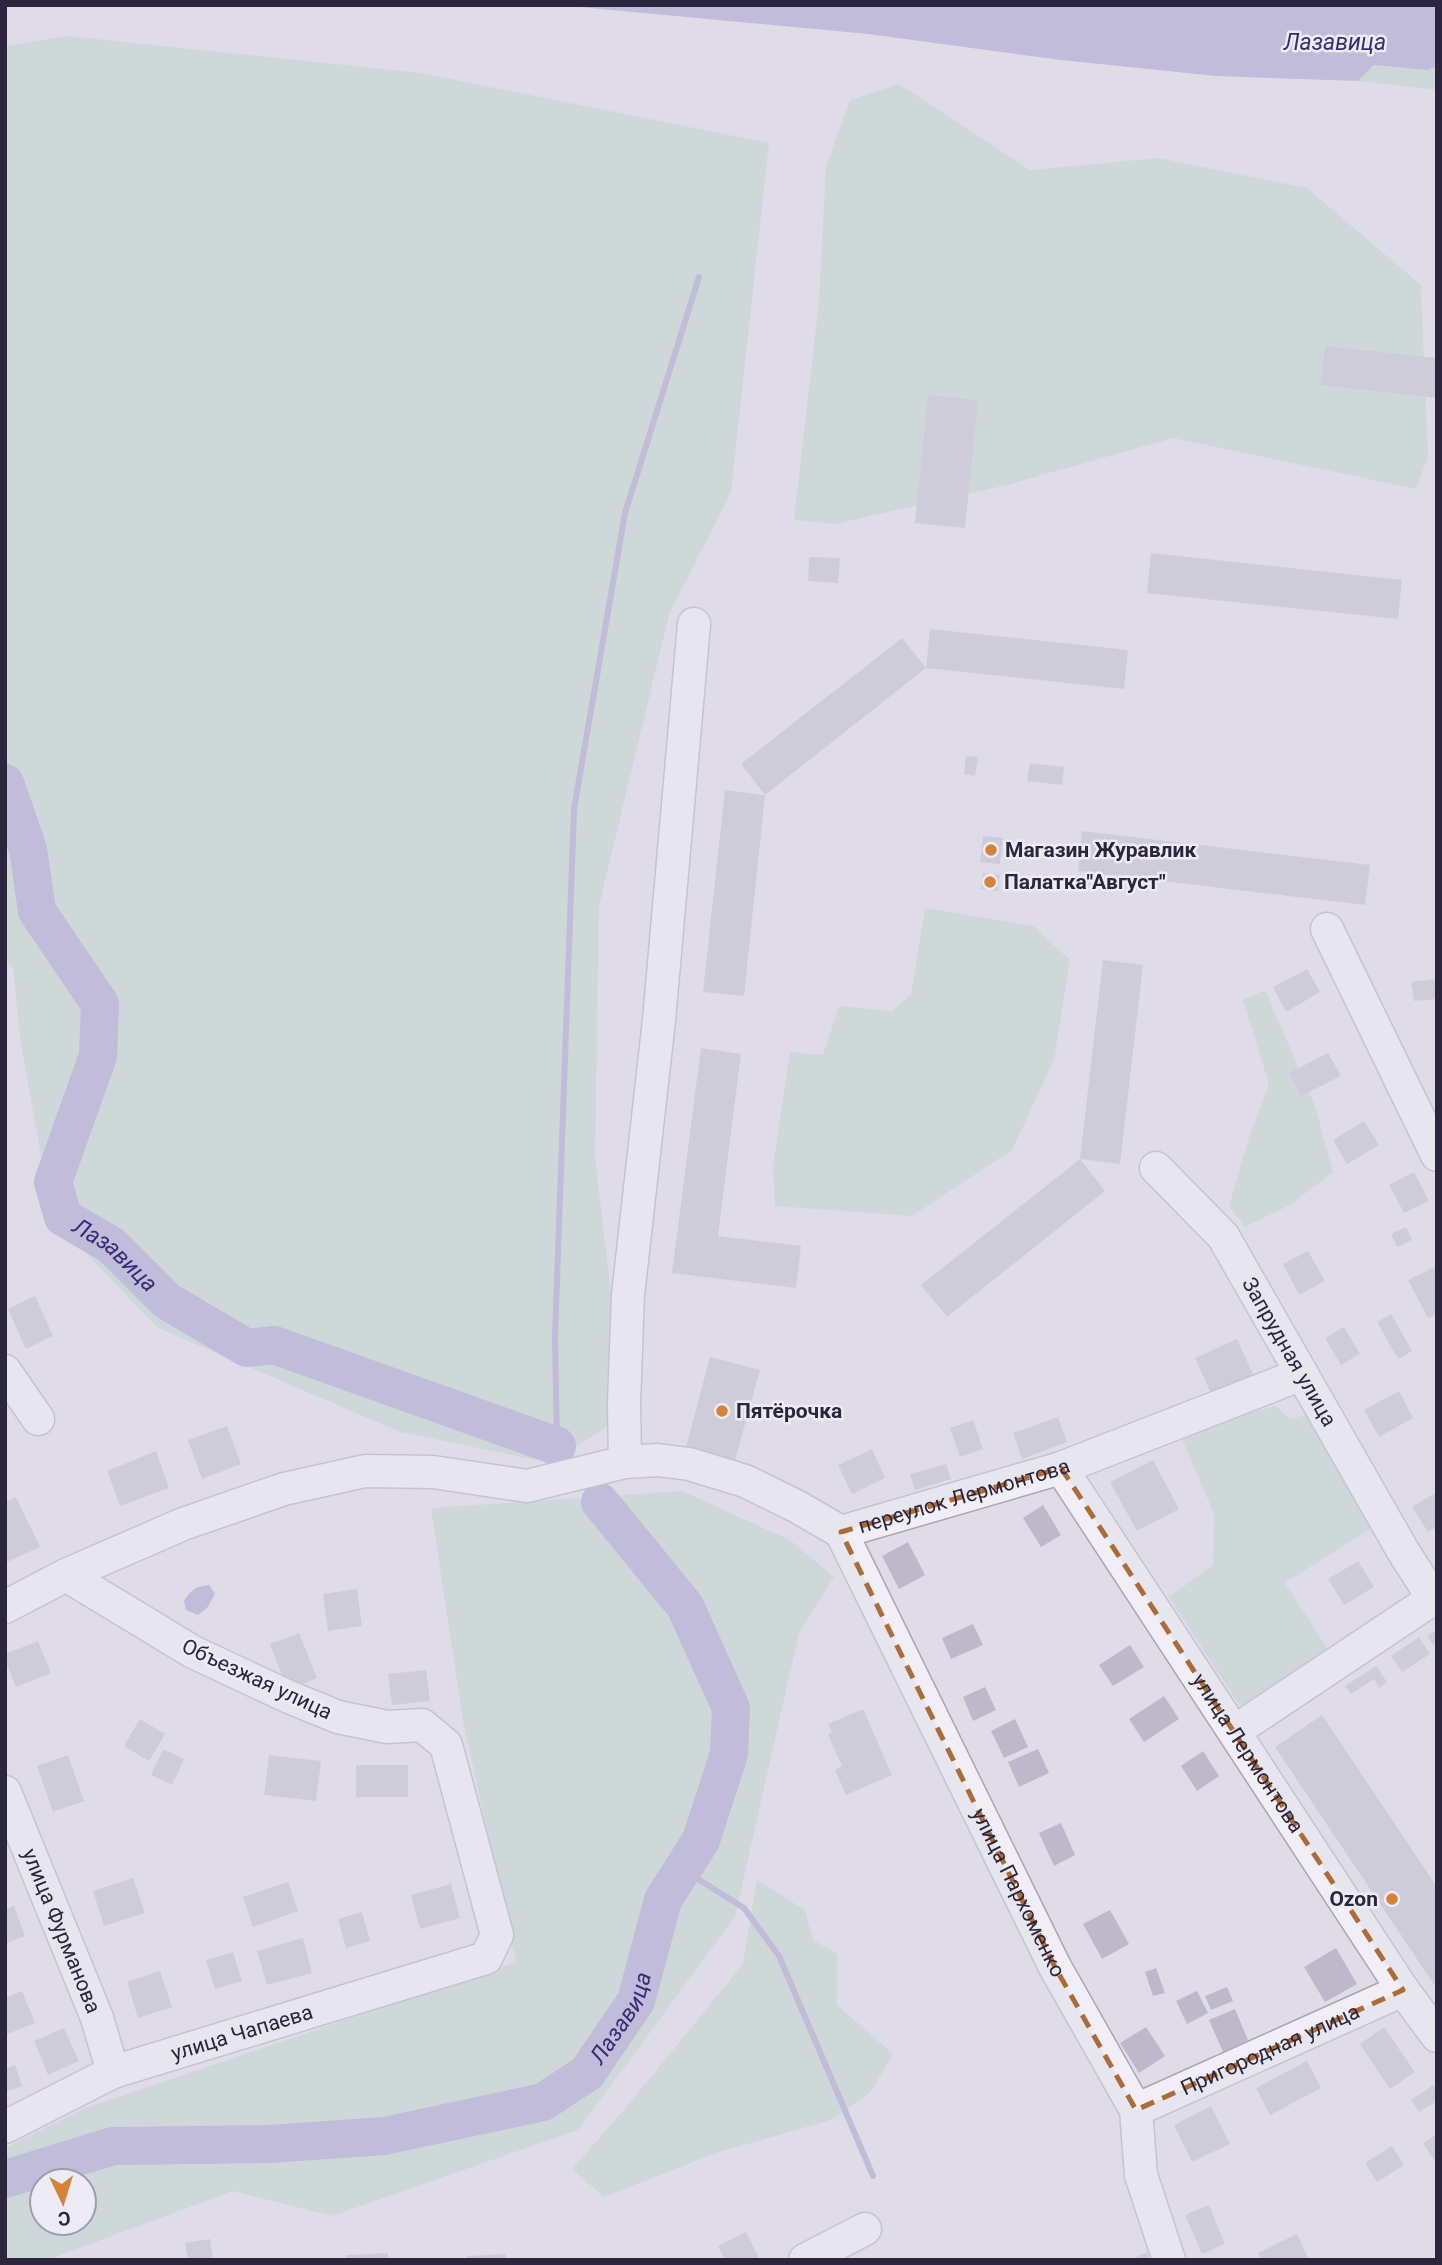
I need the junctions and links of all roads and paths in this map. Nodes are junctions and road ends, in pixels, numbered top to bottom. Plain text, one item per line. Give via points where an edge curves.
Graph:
1 (694, 624) dead end
2 (1327, 929) dead end
3 (1437, 1155) edge
4 (1156, 1168) dead end
5 (5, 1371) edge
6 (1302, 1374) junction
7 (38, 1419) dead end
8 (625, 1462) junction
9 (1061, 1468) junction
10 (841, 1532) junction
11 (66, 1575) junction
12 (1435, 1597) edge
13 (5, 1606) edge
14 (1235, 1731) junction
15 (5, 1792) edge
16 (486, 1958) joint
17 (1404, 1990) junction
18 (1437, 2036) edge
19 (113, 2072) junction
20 (1136, 2110) junction
21 (5, 2127) edge
22 (865, 2229) dead end
23 (805, 2260) edge
24 (1169, 2260) edge

1 - 8 street via 659,1020 628,1295
2 - 3 street
4 - 6 street, Запрудная улица via 1223,1236
5 - 7 street
6 - 9 street, переулок Лермонтова
6 - 12 street, Запрудная улица via 1403,1551
8 - 10 street, переулок Лермонтова via 690,1464 745,1481
8 - 11 street, переулок Лермонтова via 527,1486 433,1472 365,1471 284,1489 183,1524
9 - 10 street, переулок Лермонтова
9 - 14 street, улица Лермонтова
10 - 20 street, улица Пархоменко via 1055,1967
11 - 13 street, переулок Лермонтова
11 - 16 street, Объезжая улица via 193,1652 289,1698 374,1725 422,1725 446,1745 497,1935
12 - 14 street
14 - 17 street, улица Лермонтова
15 - 19 street, улица Фурманова via 97,2018
16 - 19 street, улица Чапаева
17 - 18 street, улица Лермонтова
17 - 20 street, Пригородная улица
19 - 21 street, улица Чапаева
20 - 24 street, улица Пархоменко via 1141,2175
22 - 23 street

